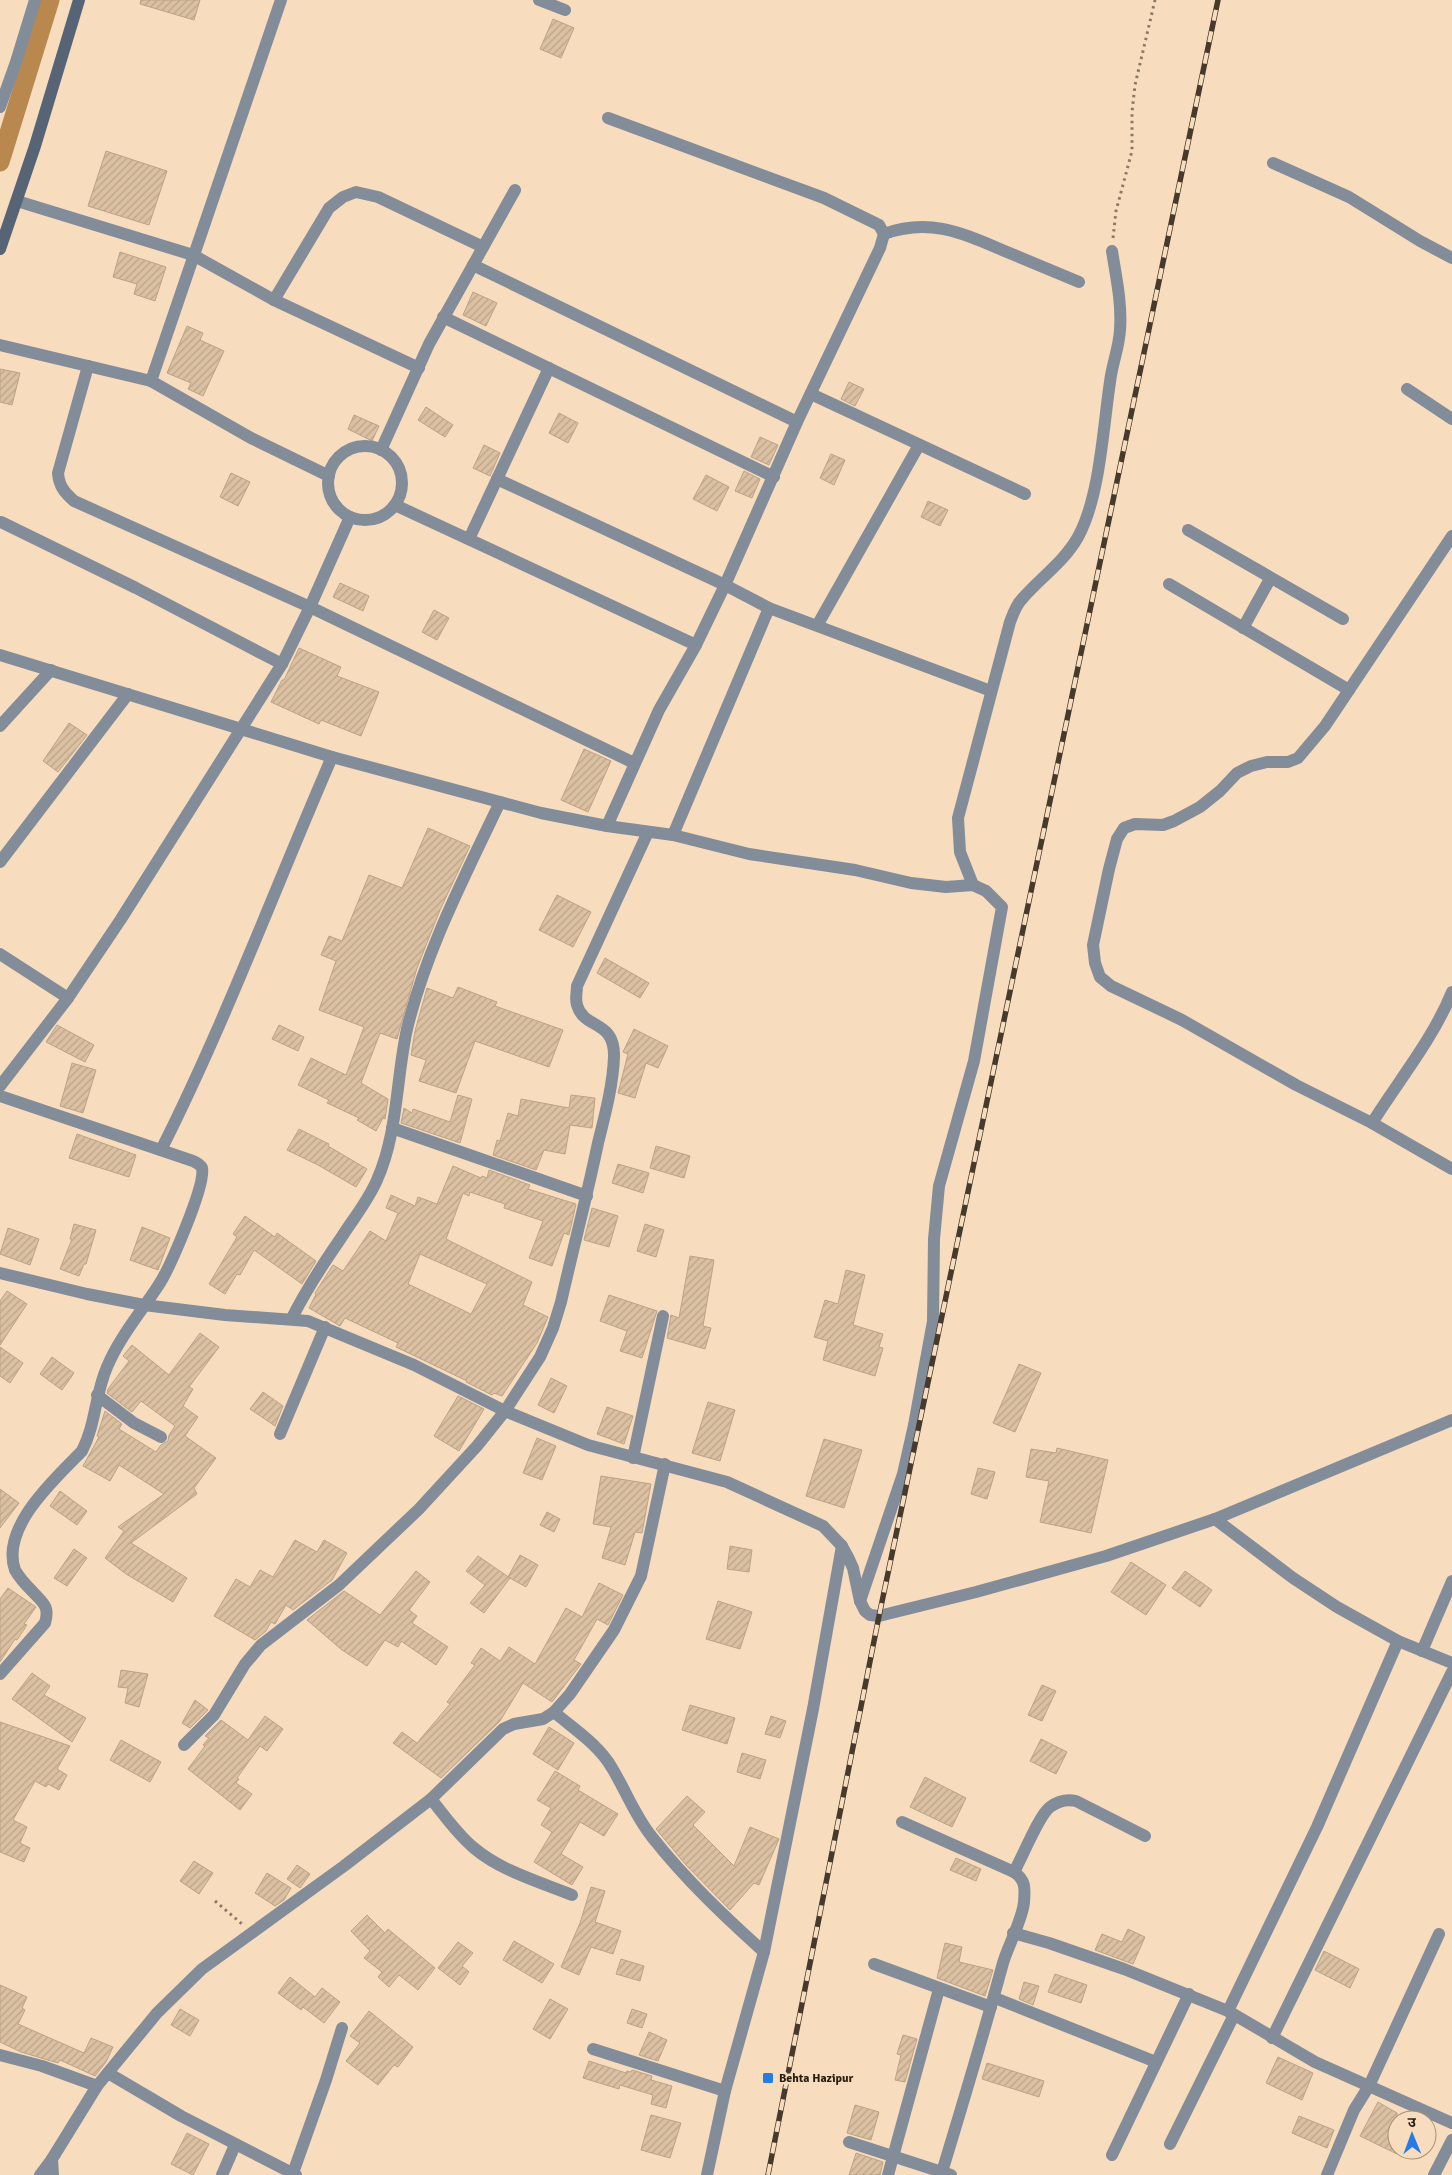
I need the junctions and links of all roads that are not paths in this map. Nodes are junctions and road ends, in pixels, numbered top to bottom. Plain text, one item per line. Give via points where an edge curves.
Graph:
1 (34, 0) edge
2 (79, 0) edge
3 (281, 0) edge
4 (539, 0) edge
5 (565, 10) dead end
6 (0, 107) edge
7 (608, 118) dead end
8 (1273, 163) dead end
9 (515, 190) dead end
10 (17, 201) junction
11 (884, 234) junction
12 (483, 247) junction
13 (0, 249) edge
14 (1112, 251) road end
15 (193, 255) junction
16 (1452, 258) edge
17 (473, 265) junction
18 (1079, 282) dead end
19 (274, 300) junction
20 (444, 317) junction
21 (0, 344) edge
22 (88, 366) junction
23 (419, 368) junction
24 (549, 368) junction
25 (151, 381) junction
26 (1407, 389) dead end
27 (811, 394) junction
28 (1452, 419) edge
29 (798, 422) junction
30 (919, 445) junction
31 (381, 450) junction
32 (329, 476) junction
33 (774, 477) junction
34 (497, 479) junction
35 (1025, 494) dead end
36 (395, 505) junction
37 (350, 517) junction
38 (1, 522) edge
39 (1188, 530) dead end
40 (1452, 536) edge
41 (469, 539) junction
42 (1270, 579) junction
43 (1169, 584) dead end
44 (725, 585) junction
45 (310, 607) junction
46 (770, 608) junction
47 (1343, 619) dead end
48 (818, 624) junction
49 (1243, 628) junction
50 (696, 644) junction
51 (0, 655) edge
52 (282, 664) junction
53 (51, 670) junction
54 (1349, 690) junction
55 (991, 691) junction
56 (128, 694) junction
57 (0, 726) edge
58 (242, 729) junction
59 (332, 757) junction
60 (634, 763) junction
61 (500, 802) junction
62 (607, 826) junction
63 (648, 832) junction
64 (673, 835) junction
65 (0, 862) edge
66 (973, 885) junction
67 (0, 954) edge
68 (1452, 992) edge
69 (68, 998) junction
70 (0, 1086) edge
71 (0, 1096) edge
72 (1372, 1123) junction
73 (392, 1128) junction
74 (161, 1150) junction
75 (1452, 1169) edge
76 (587, 1196) junction
77 (1, 1276) edge
78 (144, 1305) junction
79 (663, 1316) dead end
80 (292, 1318) junction
81 (325, 1327) junction
82 (97, 1395) junction
83 (505, 1411) junction
84 (1452, 1420) edge
85 (280, 1434) dead end
86 (161, 1436) dead end
87 (633, 1458) junction
88 (665, 1464) junction
89 (1215, 1519) junction
90 (842, 1546) junction
91 (1452, 1581) edge
92 (860, 1601) junction
93 (1398, 1641) junction
94 (1422, 1651) junction
95 (1452, 1664) edge
96 (1452, 1672) edge
97 (0, 1674) edge
98 (554, 1712) junction
99 (184, 1745) dead end
100 (431, 1799) junction
101 (902, 1822) dead end
102 (1145, 1836) dead end
103 (1014, 1872) junction
104 (572, 1895) dead end
105 (1013, 1933) junction
106 (1439, 1934) dead end
107 (764, 1952) junction
108 (874, 1964) dead end
109 (939, 1989) junction
110 (1189, 1994) junction
111 (993, 2002) junction
112 (1231, 2013) junction
113 (342, 2028) dead end
114 (1272, 2038) junction
115 (593, 2049) dead end
116 (0, 2055) edge
117 (1156, 2062) junction
118 (108, 2073) junction
119 (97, 2086) junction
120 (1369, 2086) junction
121 (725, 2091) junction
122 (1452, 2123) edge
123 (1452, 2140) edge
124 (849, 2142) dead end
125 (1170, 2144) dead end
126 (236, 2145) junction
127 (1112, 2155) dead end
128 (894, 2157) junction
129 (52, 2159) junction
130 (295, 2174) edge
131 (946, 2174) edge
132 (40, 2175) edge
133 (53, 2175) edge
134 (222, 2175) edge
135 (707, 2175) edge
136 (888, 2175) edge
137 (1327, 2175) edge
138 (1434, 2175) edge

1 - 6 street
2 - 10 street
3 - 15 street
4 - 5 street
7 - 11 street via 824,198 880,225
8 - 16 street via 1348,197
9 - 12 street
10 - 13 street
10 - 15 street
11 - 18 street via 914,226 960,232
11 - 27 street
12 - 17 street
12 - 19 street via 378,197 356,192 329,208
14 - 55 street via 1119,293 1120,330 1089,507 1077,538 1016,608
15 - 19 street
15 - 25 street
17 - 20 street
17 - 29 street
19 - 23 street
20 - 23 street
20 - 24 street
21 - 22 street
22 - 25 street
22 - 45 street via 58,473 62,490 74,501
23 - 31 street
24 - 33 street
24 - 34 street
25 - 32 street via 251,438
26 - 28 street
27 - 29 street
27 - 30 street
29 - 33 street
30 - 35 street
30 - 48 street
31 - 32 street via 364,446 352,448 341,454
31 - 36 street via 395,461 400,471 401,495
32 - 37 street via 332,500
33 - 44 street
34 - 41 street
34 - 44 street
36 - 37 street via 375,518
36 - 41 street
37 - 45 street
38 - 52 street
39 - 42 street
40 - 54 street
41 - 50 street
42 - 47 street
42 - 49 street
43 - 49 street
44 - 46 street
44 - 50 street
45 - 52 street
45 - 60 street
46 - 48 street
46 - 64 street
48 - 55 street
49 - 54 street
50 - 60 street
51 - 53 street
52 - 58 street
53 - 56 street
53 - 57 street
54 - 72 street via 1298,758 1288,762 1267,762 1237,773 1200,807 1174,821 1124,828 1117,839 1109,869 1093,945 1100,978 1111,986 1182,1020 1296,1085
55 - 66 street via 958,818 960,852
56 - 58 street
56 - 65 street
58 - 59 street
58 - 69 street
59 - 61 street
59 - 74 street
60 - 62 street
61 - 62 street
61 - 73 street via 432,951 419,988 406,1037
62 - 63 street
63 - 64 street
63 - 76 street via 577,986 579,1012 611,1036 614,1055
64 - 66 street via 749,854 855,870 911,883 946,888
66 - 92 street via 986,891 1002,907 974,1061 939,1186 934,1239 934,1321 914,1425 903,1474
67 - 69 street
68 - 72 street via 1431,1034
69 - 70 street
71 - 74 street
72 - 75 street
73 - 76 street
73 - 80 street via 377,1181
74 - 78 street via 200,1164 202,1176 170,1264
76 - 83 street via 554,1328 540,1357
77 - 78 street
78 - 80 street via 226,1315
78 - 82 street via 110,1359
79 - 87 street
80 - 81 street
81 - 83 street via 414,1365
81 - 85 street
82 - 86 street via 134,1423
82 - 97 street via 92,1428 82,1451 29,1507 11,1542 15,1570 48,1612 45,1623
83 - 87 street via 588,1445
83 - 99 street via 451,1477 398,1529 326,1597 261,1644 244,1664 214,1715
84 - 89 street
87 - 88 street
88 - 90 street via 727,1482 811,1519 823,1526
88 - 98 street via 641,1576 630,1601 609,1638
89 - 92 street via 1106,1556 889,1614 870,1615
89 - 93 street via 1293,1578
90 - 92 street via 853,1568
90 - 107 street
91 - 94 street
93 - 94 street
93 - 112 street via 1318,1827
94 - 95 street
96 - 114 street
98 - 100 street via 543,1719 503,1729
98 - 107 street via 595,1747 611,1766 639,1819 700,1894
100 - 104 street via 454,1829 475,1849 498,1863
100 - 118 street via 195,1975 157,2013
101 - 103 street
102 - 103 street via 1076,1801 1057,1802 1042,1817
103 - 105 street via 1022,1877 1025,1891 1024,1905
105 - 110 street
105 - 111 street
106 - 120 street
107 - 121 street
108 - 109 street
109 - 111 street
109 - 128 street
110 - 112 street
110 - 117 street
111 - 117 street
111 - 131 street
112 - 114 street
112 - 125 street
113 - 130 street
114 - 120 street
115 - 121 street
116 - 119 street
117 - 127 street
118 - 119 street
118 - 126 street
119 - 129 street
120 - 122 street
120 - 137 street via 1354,2110
121 - 135 street
123 - 138 street
124 - 128 street
126 - 130 street
126 - 134 street
128 - 131 street
128 - 136 street
129 - 132 street
129 - 133 street

